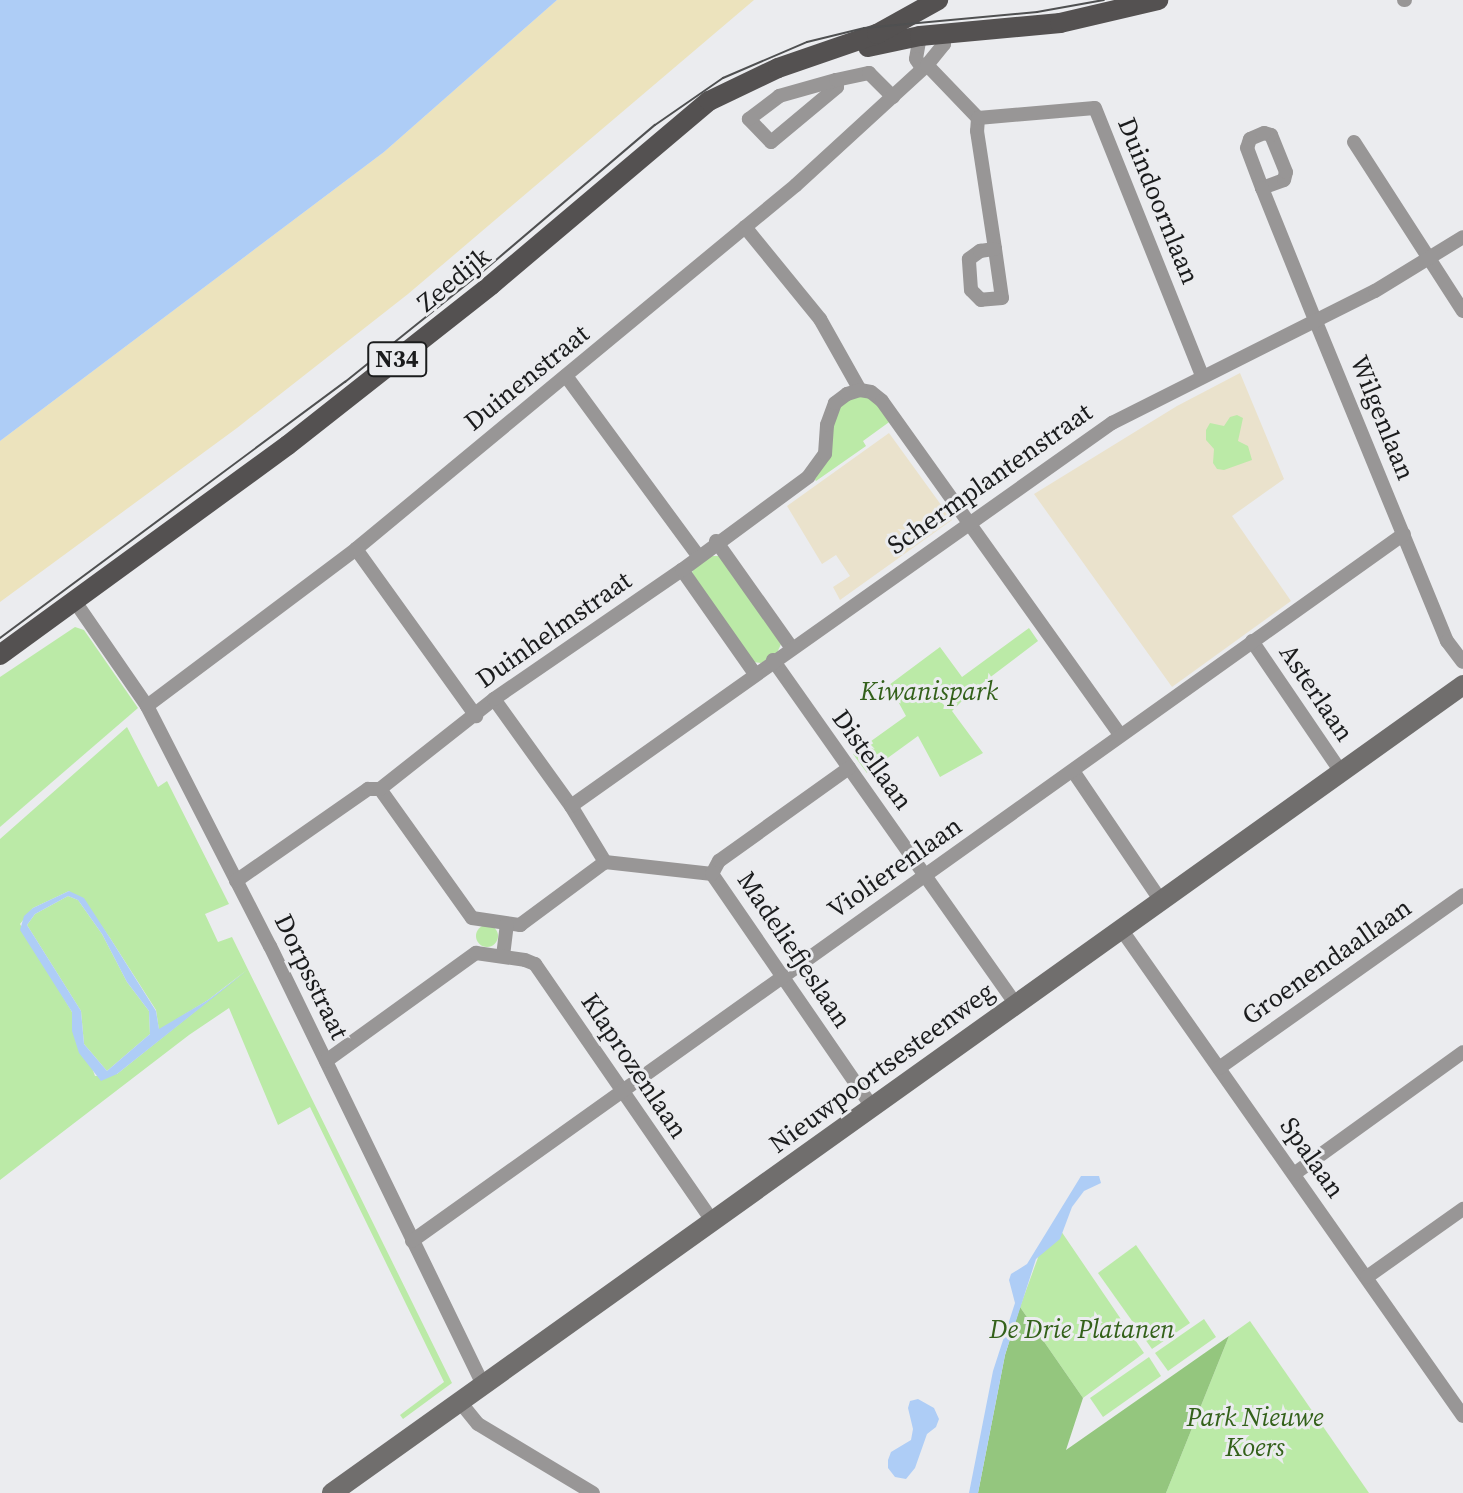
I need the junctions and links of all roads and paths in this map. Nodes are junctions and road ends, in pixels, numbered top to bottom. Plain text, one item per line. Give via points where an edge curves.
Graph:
1 (1158, 0) edge
2 (933, 3) edge
3 (944, 34) junction
4 (920, 36) junction
5 (833, 51) junction
6 (924, 66) junction
7 (836, 80) junction
8 (893, 97) junction
9 (978, 118) junction
10 (1354, 142) dead end
11 (1262, 188) dead end
12 (745, 227) junction
13 (1463, 237) edge
14 (995, 249) dead end
15 (1430, 258) junction
16 (1463, 311) edge
17 (1316, 322) junction
18 (566, 376) junction
19 (1202, 376) junction
20 (860, 390) junction
21 (969, 522) junction
22 (1404, 534) junction
23 (716, 541) junction
24 (356, 549) junction
25 (698, 556) junction
26 (682, 570) junction
27 (76, 603) junction
28 (1252, 641) junction
29 (791, 647) junction
30 (0, 655) edge
31 (773, 660) junction
32 (1463, 662) edge
33 (755, 674) junction
34 (1463, 685) edge
35 (494, 699) junction
36 (147, 706) junction
37 (476, 716) junction
38 (1120, 735) junction
39 (849, 768) junction
40 (1073, 771) junction
41 (1341, 772) junction
42 (380, 789) junction
43 (571, 806) junction
44 (605, 862) junction
45 (712, 874) junction
46 (926, 876) junction
47 (236, 881) junction
48 (1463, 895) edge
49 (1161, 901) junction
50 (507, 924) junction
51 (1121, 929) junction
52 (503, 956) junction
53 (783, 977) junction
54 (1016, 1004) junction
55 (1463, 1052) edge
56 (326, 1061) junction
57 (1219, 1068) junction
58 (621, 1092) junction
59 (872, 1107) junction
60 (1294, 1174) junction
61 (1463, 1209) edge
62 (712, 1221) junction
63 (412, 1241) junction
64 (1367, 1277) junction
65 (483, 1385) junction
66 (460, 1402) junction
67 (1463, 1416) edge
68 (332, 1493) edge
69 (593, 1493) edge

1 - 3 main road, N34 via 1060,23
2 - 4 main road, N34 via 920,20
2 - 5 main road, Zeedijk / N34
3 - 4 main road, N34
3 - 6 street, Duinenstraat via 944,44
4 - 5 main road, Zeedijk / N34
4 - 6 street via 916,59
5 - 27 main road, Zeedijk / N34 via 778,68 709,101 346,400
6 - 8 street, Duinenstraat
6 - 9 street
7 - 7 street via 779,96 749,119 771,142 837,87
7 - 8 street via 869,73
8 - 12 street, Duinenstraat
9 - 14 street
9 - 19 street, Duindoornlaan via 1095,108
10 - 15 street
11 - 17 street, Wilgenlaan
12 - 18 street, Duinenstraat
12 - 20 street via 820,319
13 - 15 street, Schermplantenstraat
15 - 16 street
15 - 17 street, Schermplantenstraat
17 - 19 street, Schermplantenstraat
17 - 22 street, Wilgenlaan
18 - 24 street, Duinenstraat
18 - 25 street
19 - 21 street, Schermplantenstraat via 1112,423
20 - 21 street via 882,401
20 - 23 street, Duinhelmstraat via 835,403 825,454 808,477
21 - 29 street, Schermplantenstraat
21 - 38 street
22 - 28 street, Violierenlaan
22 - 32 street, Wilgenlaan via 1447,641
23 - 25 street, Duinhelmstraat
23 - 29 street
24 - 36 street, Duinenstraat
24 - 37 street
25 - 26 street, Duinhelmstraat
26 - 33 street
26 - 35 street, Duinhelmstraat
27 - 30 main road, Zeedijk / N34
27 - 36 street, Dorpsstraat
28 - 38 street, Violierenlaan
28 - 41 street, Asterlaan
29 - 31 street, Schermplantenstraat
31 - 33 street, Schermplantenstraat
31 - 39 street, Distellaan
33 - 43 street, Schermplantenstraat
34 - 41 main road, Nieuwpoortsesteenweg
35 - 37 street, Duinhelmstraat
35 - 43 street
36 - 47 street, Dorpsstraat
37 - 42 street, Duinhelmstraat
38 - 40 street, Violierenlaan
39 - 45 street via 719,861
39 - 46 street, Distellaan
40 - 46 street, Violierenlaan
40 - 49 street
41 - 49 main road, Nieuwpoortsesteenweg
42 - 47 street, Duinhelmstraat via 368,789
42 - 50 street via 472,918
43 - 44 street
44 - 45 street, Madeliefjeslaan
44 - 50 street via 520,925
45 - 53 street, Madeliefjeslaan
46 - 53 street, Violierenlaan
46 - 54 street, Distellaan
47 - 56 street, Dorpsstraat
48 - 57 street, Groenendaallaan
49 - 51 main road, Nieuwpoortsesteenweg
50 - 52 street
51 - 54 main road, Nieuwpoortsesteenweg
51 - 57 street, Spalaan
52 - 56 street via 476,953
52 - 58 street, Klaprozenlaan via 535,964
53 - 58 street, Violierenlaan
53 - 59 street, Madeliefjeslaan
54 - 59 main road, Nieuwpoortsesteenweg
55 - 60 street
56 - 63 street, Dorpsstraat
57 - 60 street, Spalaan
58 - 62 street, Klaprozenlaan
58 - 63 street, Violierenlaan
59 - 62 main road, Nieuwpoortsesteenweg
60 - 64 street, Spalaan
61 - 64 street
62 - 65 main road, Nieuwpoortsesteenweg
63 - 65 street, Dorpsstraat
64 - 67 street, Spalaan
65 - 66 main road, Nieuwpoortsesteenweg
66 - 68 main road, Nieuwpoortsesteenweg
66 - 69 street via 478,1424

